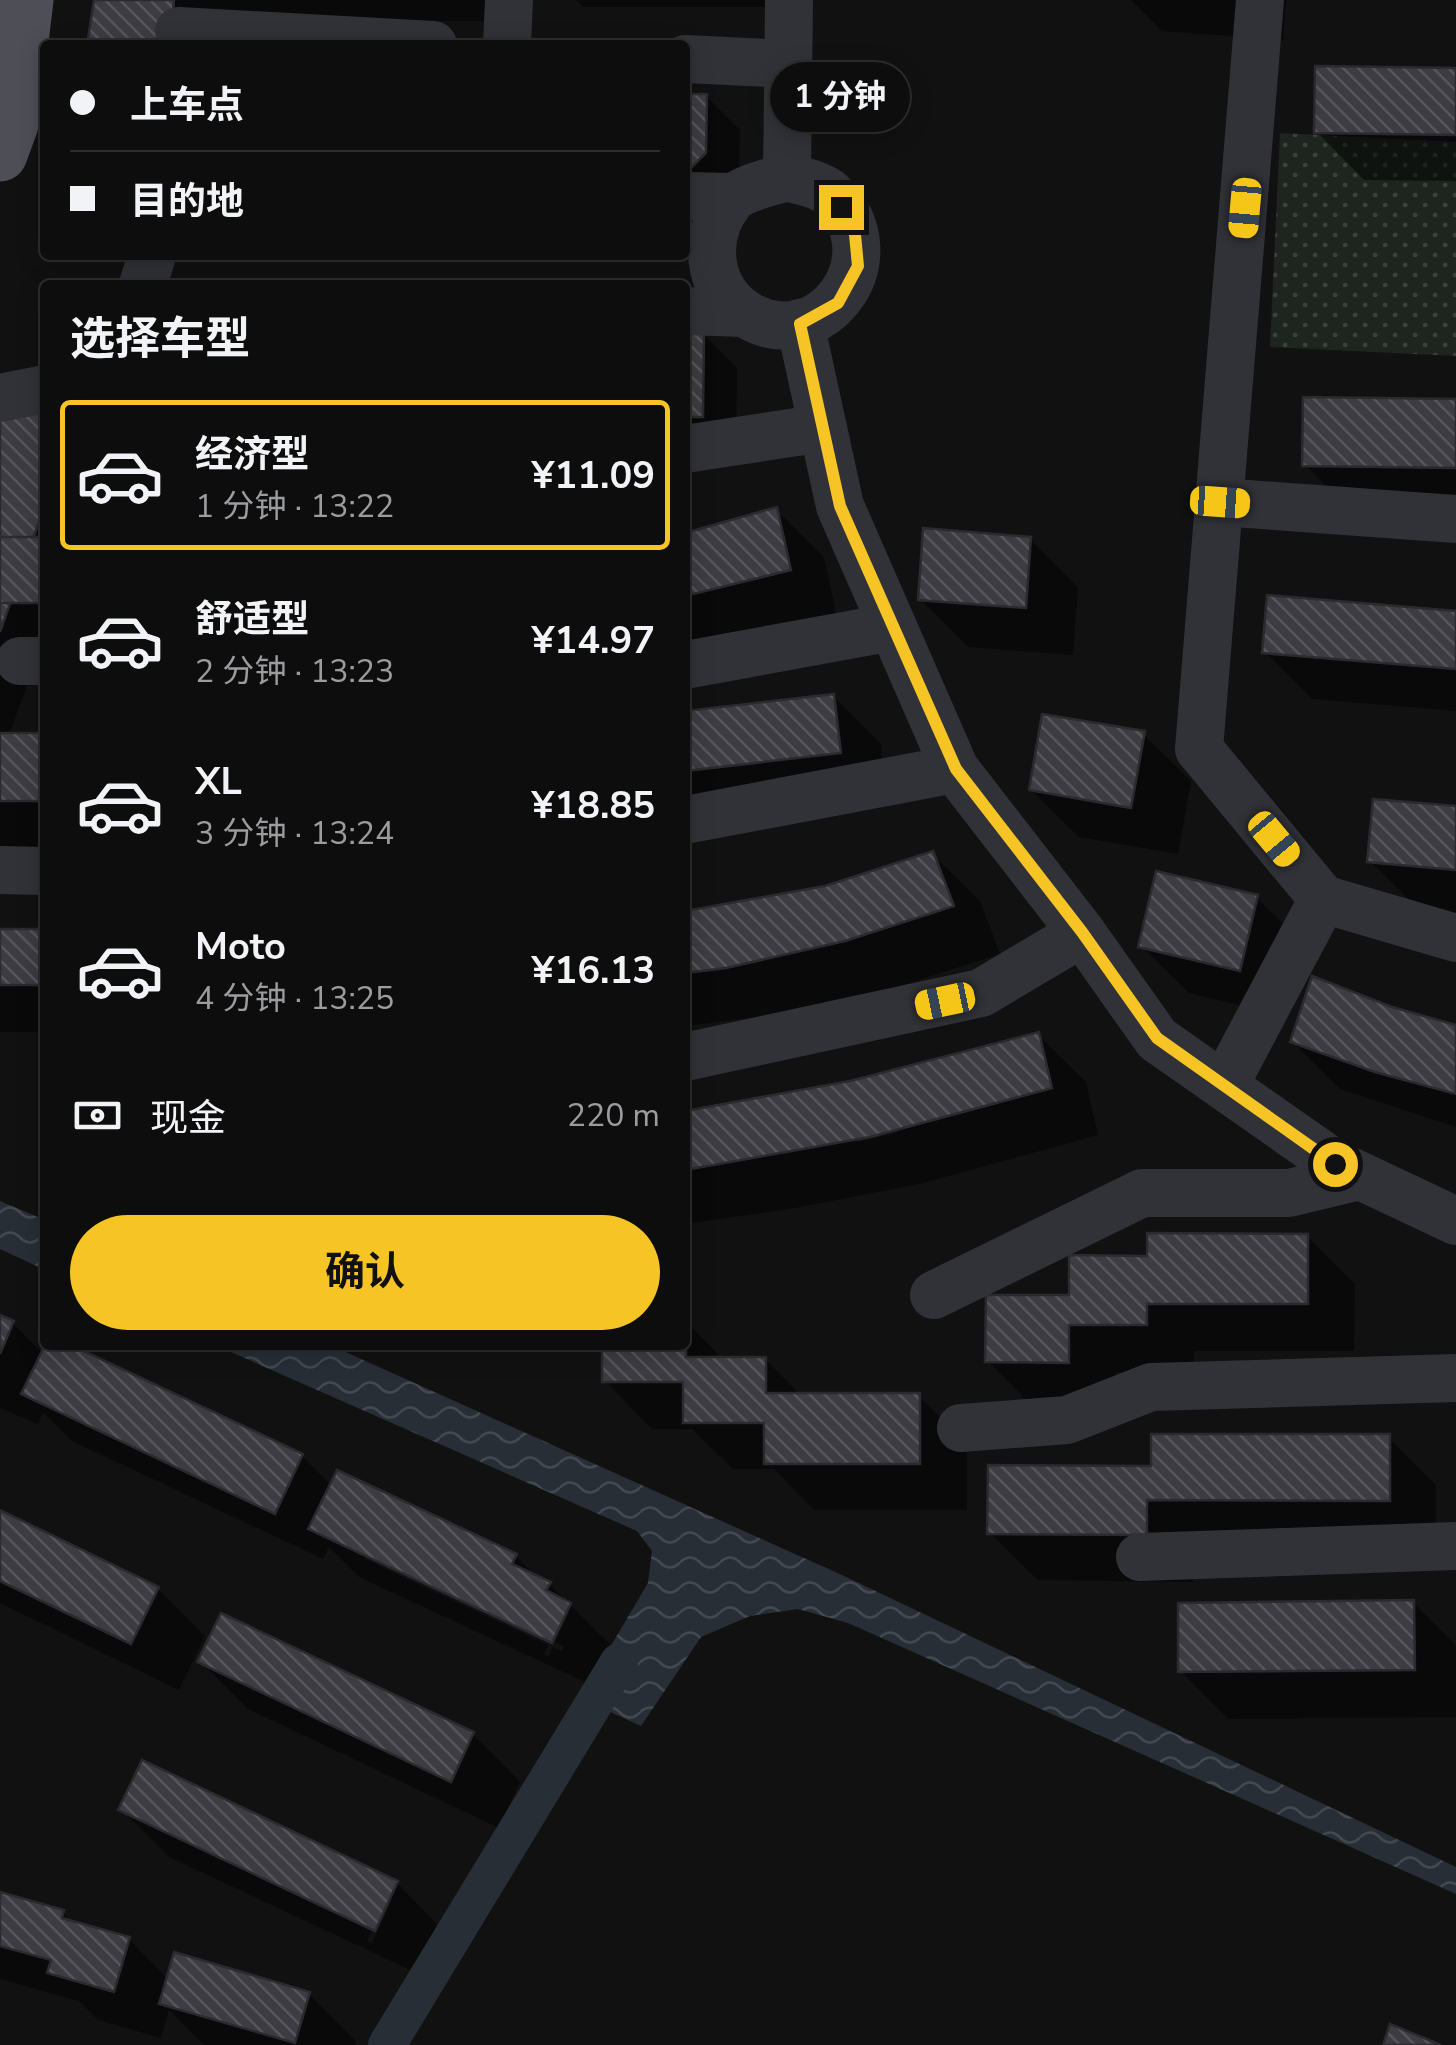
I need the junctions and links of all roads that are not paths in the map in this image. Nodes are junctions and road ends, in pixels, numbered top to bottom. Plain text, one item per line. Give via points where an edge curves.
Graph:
1 (26, 0) edge
2 (509, 0) edge
3 (789, 0) edge
4 (1260, 0) edge
5 (179, 31) dead end
6 (342, 40) edge
7 (507, 40) edge
8 (690, 59) edge
9 (788, 64) junction
10 (14, 131) edge
11 (787, 176) junction
12 (690, 196) edge
13 (733, 197) junction
14 (690, 311) edge
15 (744, 313) junction
16 (800, 324) junction
17 (40, 391) edge
18 (0, 398) edge
19 (823, 428) junction
20 (690, 448) edge
21 (1220, 502) junction
22 (1456, 519) edge
23 (893, 627) junction
24 (690, 664) edge
25 (956, 769) junction
26 (690, 819) edge
27 (0, 870) edge
28 (40, 871) edge
29 (1323, 899) junction
30 (1082, 932) junction
31 (1456, 938) edge
32 (690, 1056) edge
33 (1224, 1086) junction
34 (1360, 1176) junction
35 (1456, 1221) edge
36 (934, 1295) dead end
37 (1456, 1378) edge
38 (961, 1428) dead end
39 (1456, 1546) edge
40 (1140, 1558) dead end

1 - 10 main road
2 - 7 lane
3 - 9 lane
4 - 21 lane
5 - 6 lane
8 - 9 lane
9 - 11 lane
11 - 13 lane
11 - 16 lane via 828,190 854,224 858,266 838,303
12 - 13 lane
13 - 15 lane via 711,236 715,280
14 - 15 lane
15 - 16 lane via 771,324
16 - 19 lane
17 - 18 lane
19 - 20 lane
19 - 23 lane via 840,506
21 - 22 lane
21 - 29 lane via 1199,749
23 - 24 lane
23 - 25 lane
25 - 26 lane
25 - 30 lane
27 - 28 lane
29 - 31 lane
29 - 33 lane
30 - 32 lane via 982,993
30 - 33 lane via 1157,1038
33 - 34 lane
34 - 35 lane
34 - 36 lane via 1288,1194 1142,1194
37 - 38 lane via 1151,1387 1067,1420
39 - 40 lane

